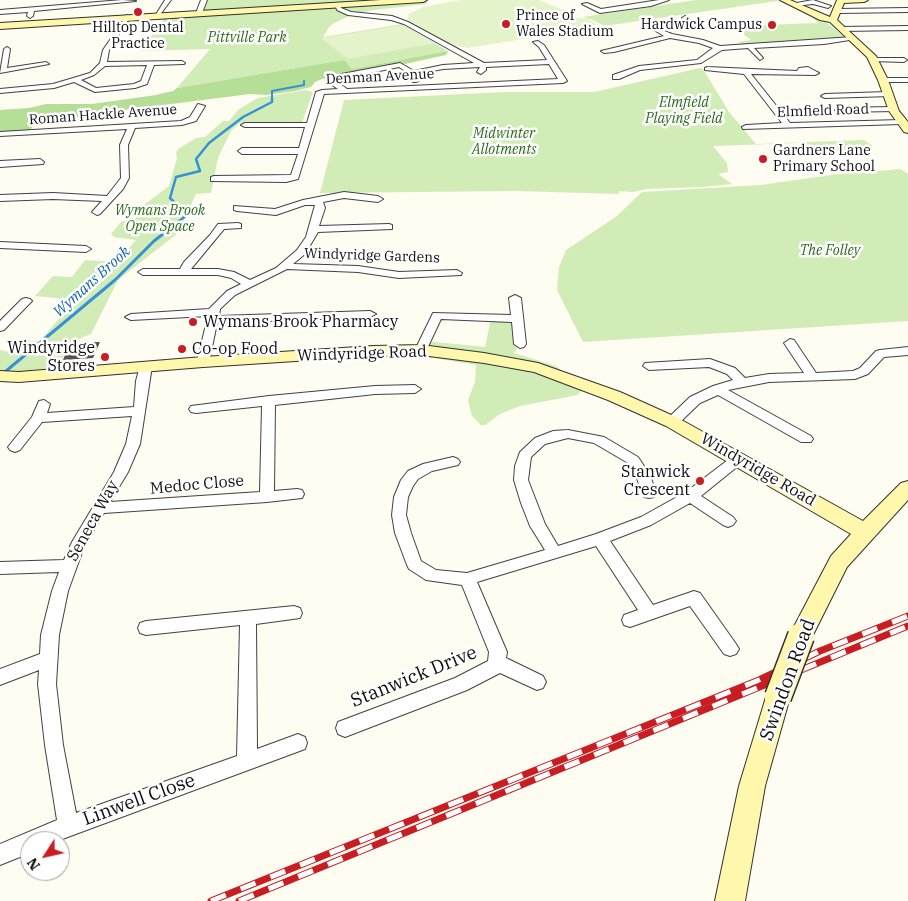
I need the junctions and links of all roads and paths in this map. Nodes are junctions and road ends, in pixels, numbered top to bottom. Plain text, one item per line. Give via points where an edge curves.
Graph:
1 (168, 0) edge
2 (204, 0) edge
3 (423, 0) edge
4 (622, 0) edge
5 (666, 0) edge
6 (784, 0) edge
7 (841, 0) edge
8 (864, 0) edge
9 (133, 1) edge
10 (585, 4) dead end
11 (794, 4) junction
12 (337, 5) junction
13 (828, 6) dead end
14 (632, 7) junction
15 (28, 10) junction
16 (908, 10) edge
17 (838, 11) junction
18 (0, 12) edge
19 (199, 13) junction
20 (157, 15) junction
21 (127, 17) junction
22 (685, 18) dead end
23 (833, 20) junction
24 (29, 24) junction
25 (0, 26) edge
26 (908, 28) edge
27 (842, 29) junction
28 (670, 36) junction
29 (853, 39) junction
30 (536, 42) dead end
31 (748, 45) junction
32 (630, 47) junction
33 (718, 48) junction
34 (7, 49) dead end
35 (639, 50) dead end
36 (604, 51) dead end
37 (760, 58) dead end
38 (874, 60) junction
39 (904, 60) edge
40 (551, 62) junction
41 (104, 63) junction
42 (152, 63) junction
43 (182, 63) dead end
44 (46, 64) dead end
45 (479, 67) junction
46 (707, 69) dead end
47 (2, 71) edge
48 (800, 71) dead end
49 (746, 72) junction
50 (413, 73) junction
51 (616, 76) dead end
52 (76, 80) junction
53 (883, 80) junction
54 (908, 80) edge
55 (486, 84) junction
56 (417, 87) junction
57 (344, 90) junction
58 (0, 91) edge
59 (888, 94) junction
60 (825, 96) dead end
61 (201, 106) dead end
62 (893, 108) junction
63 (839, 110) dead end
64 (245, 125) dead end
65 (310, 125) junction
66 (787, 125) junction
67 (132, 126) junction
68 (905, 126) edge
69 (746, 127) dead end
70 (0, 134) edge
71 (242, 151) dead end
72 (303, 151) junction
73 (40, 162) dead end
74 (0, 164) edge
75 (214, 179) dead end
76 (0, 198) edge
77 (108, 199) junction
78 (378, 199) dead end
79 (316, 201) junction
80 (237, 208) dead end
81 (97, 212) dead end
82 (314, 224) junction
83 (238, 226) dead end
84 (389, 227) dead end
85 (0, 246) edge
86 (86, 249) dead end
87 (286, 266) junction
88 (142, 272) dead end
89 (184, 272) junction
90 (457, 273) dead end
91 (248, 284) junction
92 (515, 298) dead end
93 (26, 301) dead end
94 (370, 314) dead end
95 (131, 316) dead end
96 (213, 316) junction
97 (5, 317) edge
98 (517, 319) junction
99 (0, 328) edge
100 (790, 343) dead end
101 (520, 344) dead end
102 (421, 350) junction
103 (908, 351) edge
104 (203, 362) junction
105 (146, 366) junction
106 (649, 366) dead end
107 (0, 376) edge
108 (813, 377) junction
109 (741, 382) junction
110 (415, 389) dead end
111 (717, 389) junction
112 (269, 400) junction
113 (44, 404) dead end
114 (196, 409) dead end
115 (140, 411) junction
116 (38, 418) junction
117 (672, 422) junction
118 (806, 439) dead end
119 (16, 447) dead end
120 (738, 459) junction
121 (445, 466) dead end
122 (908, 488) edge
123 (649, 493) dead end
124 (297, 494) dead end
125 (691, 496) junction
126 (268, 497) junction
127 (100, 508) junction
128 (728, 521) dead end
129 (865, 532) junction
130 (600, 539) junction
131 (554, 552) junction
132 (68, 566) junction
133 (0, 568) edge
134 (467, 579) junction
135 (648, 612) junction
136 (294, 613) dead end
137 (248, 619) junction
138 (630, 620) dead end
139 (146, 628) dead end
140 (730, 650) dead end
141 (47, 659) junction
142 (498, 662) junction
143 (0, 677) edge
144 (537, 682) dead end
145 (345, 728) dead end
146 (298, 743) dead end
147 (247, 761) junction
148 (68, 826) junction
149 (56, 831) edge
150 (20, 847) edge
151 (0, 855) edge
152 (730, 901) edge

1 - 20 street
2 - 19 street
3 - 12 street
4 - 14 street
5 - 14 street
6 - 11 street
7 - 8 street
7 - 17 street
9 - 15 street
10 - 14 street via 600,11
11 - 13 street via 813,2
11 - 23 street
12 - 19 street
12 - 45 street via 350,14 403,22 457,50
15 - 18 street
15 - 24 street via 31,11
16 - 17 street
17 - 23 street
19 - 20 street
20 - 21 street
21 - 24 street
21 - 41 street via 106,50
22 - 28 street via 687,22 658,29
23 - 27 street
24 - 25 street
26 - 27 street
27 - 29 street
28 - 32 street
28 - 33 street via 701,41
29 - 31 street
29 - 38 street
30 - 40 street, Denman Avenue
31 - 33 street
31 - 37 street
32 - 35 street
32 - 36 street
33 - 51 street via 699,62 642,67
34 - 47 street
38 - 39 street
38 - 53 street
40 - 45 street
40 - 55 street, Denman Avenue via 563,81
41 - 42 street
41 - 52 street via 92,74
42 - 43 street
42 - 52 street via 144,82 135,86 95,90
44 - 47 street
45 - 50 street via 443,67
45 - 55 street
46 - 49 street
48 - 49 street
49 - 66 street
50 - 56 street
50 - 57 street via 400,65 329,78
52 - 58 street via 47,88
53 - 54 street
53 - 59 street
55 - 56 street, Denman Avenue
56 - 57 street, Denman Avenue
57 - 65 street, Denman Avenue via 320,93
59 - 60 street
59 - 62 street
61 - 67 street, Roman Hackle Avenue via 193,119 186,122
62 - 63 street
62 - 68 street
64 - 65 street
65 - 72 street, Denman Avenue
66 - 68 street, Elmfield Road
66 - 69 street, Elmfield Road
67 - 70 street, Roman Hackle Avenue
67 - 77 street via 124,145 125,178
71 - 72 street
72 - 75 street, Denman Avenue via 293,178
73 - 74 street
76 - 77 street
77 - 81 street
78 - 79 street via 348,195
79 - 80 street via 276,212
79 - 82 street via 320,206
82 - 84 street, Windyridge Gardens
82 - 87 street, Windyridge Gardens via 306,247
83 - 89 street via 221,226
85 - 86 street
87 - 90 street, Windyridge Gardens via 407,275
87 - 91 street, Windyridge Gardens
88 - 89 street
89 - 91 street via 223,272
91 - 96 street, Windyridge Gardens via 225,297
92 - 98 street
93 - 97 street
94 - 96 street via 351,319
95 - 96 street
96 - 104 street
97 - 99 street
98 - 101 street
98 - 102 street via 437,315
100 - 108 street
102 - 104 street, Windyridge Road
102 - 117 street, Windyridge Road via 538,368 587,385
103 - 108 street via 880,354 864,371 855,375
104 - 105 street, Windyridge Road
105 - 107 street, Windyridge Road
105 - 115 street, Seneca Way
106 - 109 street via 710,363 731,371
108 - 109 street
109 - 111 street
110 - 112 street
111 - 117 street via 695,400
111 - 118 street
112 - 114 street
112 - 126 street, Medoc Close
113 - 116 street
115 - 116 street
115 - 127 street, Seneca Way via 133,444
116 - 119 street
117 - 120 street, Windyridge Road
120 - 125 street
120 - 129 street, Windyridge Road
121 - 134 street via 422,470 409,480 400,506 400,524 412,560 419,569 432,576
122 - 129 street, Swindon Road
123 - 131 street via 644,475 633,460 599,440 568,434 540,441 525,455 521,480 528,504
124 - 126 street, Medoc Close
125 - 128 street
125 - 130 street via 646,521
126 - 127 street, Medoc Close
127 - 132 street, Seneca Way via 87,526
129 - 152 street, Swindon Road, bridge via 839,562 801,636 778,697 752,786
130 - 131 street
130 - 135 street
131 - 134 street
132 - 133 street
132 - 141 street, Seneca Way via 54,612
134 - 142 street, Stanwick Drive via 498,652
135 - 138 street
135 - 140 street via 694,598
136 - 137 street
137 - 139 street
137 - 147 street
141 - 143 street
141 - 148 street, Seneca Way via 54,745
142 - 144 street
142 - 145 street, Stanwick Drive via 484,674
146 - 147 street, Linwell Close
147 - 148 street, Linwell Close
148 - 149 street, Linwell Close
150 - 151 street, Linwell Close

